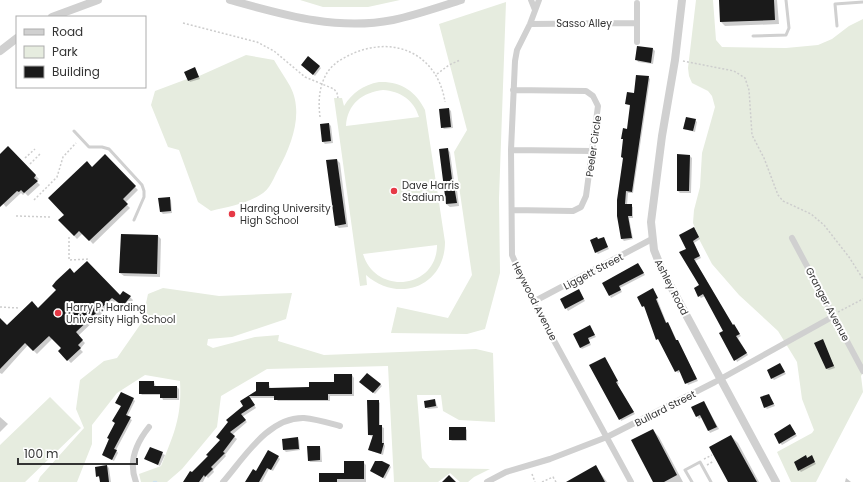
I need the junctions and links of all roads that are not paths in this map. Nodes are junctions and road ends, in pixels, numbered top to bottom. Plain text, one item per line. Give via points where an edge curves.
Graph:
1 (98, 0) edge
2 (230, 0) edge
3 (461, 0) edge
4 (531, 0) edge
5 (539, 0) edge
6 (682, 0) edge
7 (786, 0) edge
8 (863, 2) edge
9 (637, 3) dead end
10 (535, 10) junction
11 (55, 16) edge
12 (637, 23) junction
13 (531, 24) junction
14 (837, 26) dead end
15 (754, 36) dead end
16 (16, 39) edge
17 (637, 42) dead end
18 (0, 51) edge
19 (513, 90) junction
20 (74, 131) dead end
21 (511, 150) junction
22 (592, 151) junction
23 (512, 210) junction
24 (134, 220) dead end
25 (792, 238) dead end
26 (652, 239) junction
27 (533, 302) junction
28 (834, 316) junction
29 (863, 371) edge
30 (721, 379) junction
31 (340, 426) dead end
32 (150, 427) dead end
33 (607, 437) junction
34 (136, 482) edge
35 (223, 482) edge
36 (488, 482) edge
37 (631, 482) edge
38 (690, 482) edge
39 (711, 482) edge
40 (776, 482) edge

1 - 11 street
2 - 3 street via 304,19 358,24 393,20
4 - 10 street
5 - 10 street, Heywood Avenue
6 - 26 street, Ashley Road via 654,195
7 - 15 lane via 789,28 786,35
8 - 14 lane via 836,4
9 - 12 street
10 - 13 street, Heywood Avenue
12 - 13 street, Sasso Alley
12 - 17 street
13 - 19 street, Heywood Avenue via 517,50
16 - 18 street
19 - 21 street, Heywood Avenue
19 - 22 street, Peeler Circle via 589,93 598,106
20 - 24 lane via 89,147 109,150 142,185 144,197
21 - 22 street
21 - 23 street, Heywood Avenue
22 - 23 street, Peeler Circle via 586,196 578,209
23 - 27 street, Heywood Avenue via 512,256
25 - 28 street, Granger Avenue
26 - 27 street, Liggett Street
26 - 30 street, Ashley Road via 662,270
27 - 33 street, Heywood Avenue
28 - 29 street, Granger Avenue
28 - 30 street, Bullard Street
30 - 33 street, Bullard Street
30 - 40 street, Ashley Road
31 - 35 street via 304,418 282,423 262,437
32 - 34 street via 138,443 134,456 133,472
33 - 36 street, Bullard Street via 550,459 506,472
33 - 37 street, Heywood Avenue
38 - 39 lane via 685,470 700,462

